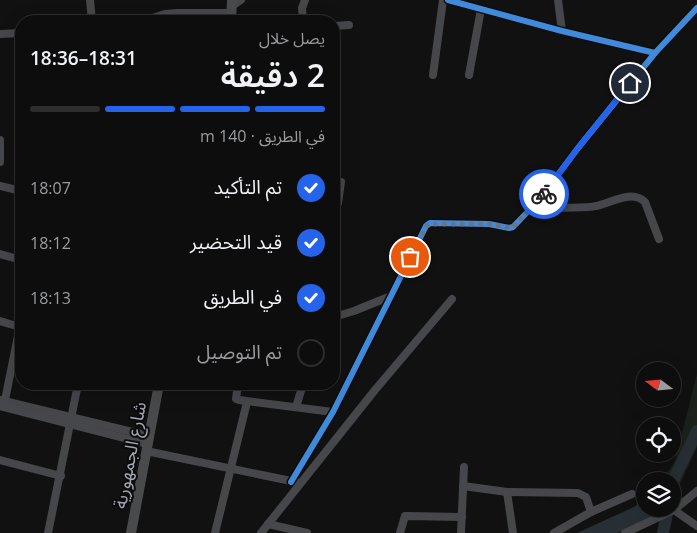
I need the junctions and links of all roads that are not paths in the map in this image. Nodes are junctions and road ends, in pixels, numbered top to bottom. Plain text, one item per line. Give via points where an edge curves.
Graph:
1 (90, 0) edge
2 (305, 0) edge
3 (443, 0) edge
4 (448, 0) edge
5 (558, 0) edge
6 (234, 8) edge
7 (697, 8) edge
8 (481, 9) junction
9 (91, 15) edge
10 (162, 15) edge
11 (303, 15) edge
12 (348, 25) dead end
13 (340, 26) edge
14 (562, 31) junction
15 (15, 33) edge
16 (0, 34) edge
17 (655, 53) junction
18 (432, 75) dead end
19 (469, 75) dead end
20 (0, 140) edge
21 (0, 162) edge
22 (341, 182) dead end
23 (0, 186) edge
24 (340, 189) edge
25 (15, 190) edge
26 (538, 201) junction
27 (659, 239) dead end
28 (0, 254) edge
29 (15, 258) edge
30 (391, 296) junction
31 (452, 299) dead end
32 (340, 315) edge
33 (0, 322) edge
34 (15, 323) edge
35 (15, 349) edge
36 (77, 390) edge
37 (158, 390) edge
38 (237, 390) edge
39 (301, 390) edge
40 (247, 402) junction
41 (2, 403) edge
42 (296, 407) junction
43 (333, 412) junction
44 (71, 422) junction
45 (147, 444) junction
46 (0, 460) edge
47 (464, 467) dead end
48 (230, 470) junction
49 (61, 476) junction
50 (291, 482) junction
51 (301, 482) junction
52 (463, 486) junction
53 (697, 491) edge
54 (507, 492) junction
55 (632, 494) dead end
56 (681, 504) edge
57 (591, 512) junction
58 (681, 516) edge
59 (662, 517) edge
60 (462, 518) junction
61 (268, 524) junction
62 (697, 526) edge
63 (294, 532) edge
64 (48, 533) edge
65 (131, 533) edge
66 (216, 533) edge
67 (261, 533) edge
68 (307, 533) edge
69 (400, 533) edge
70 (461, 533) edge
71 (513, 533) edge
72 (554, 533) edge
73 (625, 533) edge

1 - 9 street
2 - 11 street
3 - 18 street
4 - 8 street
5 - 14 street
6 - 10 street
7 - 17 street
8 - 14 street
8 - 19 street
12 - 13 street
14 - 17 street
15 - 16 street
17 - 26 street
20 - 21 street
22 - 24 street
23 - 25 street
26 - 27 street via 548,207 588,207 625,197 642,199
26 - 30 street via 512,228 489,224 428,224
28 - 29 street
30 - 32 street
30 - 43 street
31 - 51 street
33 - 34 street
35 - 41 street
36 - 44 street
37 - 45 main road, شارع الجمهورية
38 - 40 street via 236,399
39 - 42 street
40 - 42 street
40 - 48 street
41 - 44 street
42 - 43 street
43 - 50 street
44 - 45 street
44 - 49 street
45 - 48 street
45 - 65 main road, شارع الجمهورية
46 - 49 street
47 - 52 street
48 - 50 street
48 - 66 street
49 - 64 street
50 - 51 street
51 - 61 street
52 - 54 street
52 - 60 street
53 - 56 street
54 - 57 street via 578,493 586,497
54 - 71 street
55 - 57 street
57 - 72 street
58 - 62 street
59 - 73 street
60 - 69 street via 405,516
60 - 70 street
61 - 63 street
61 - 67 street
63 - 68 street

